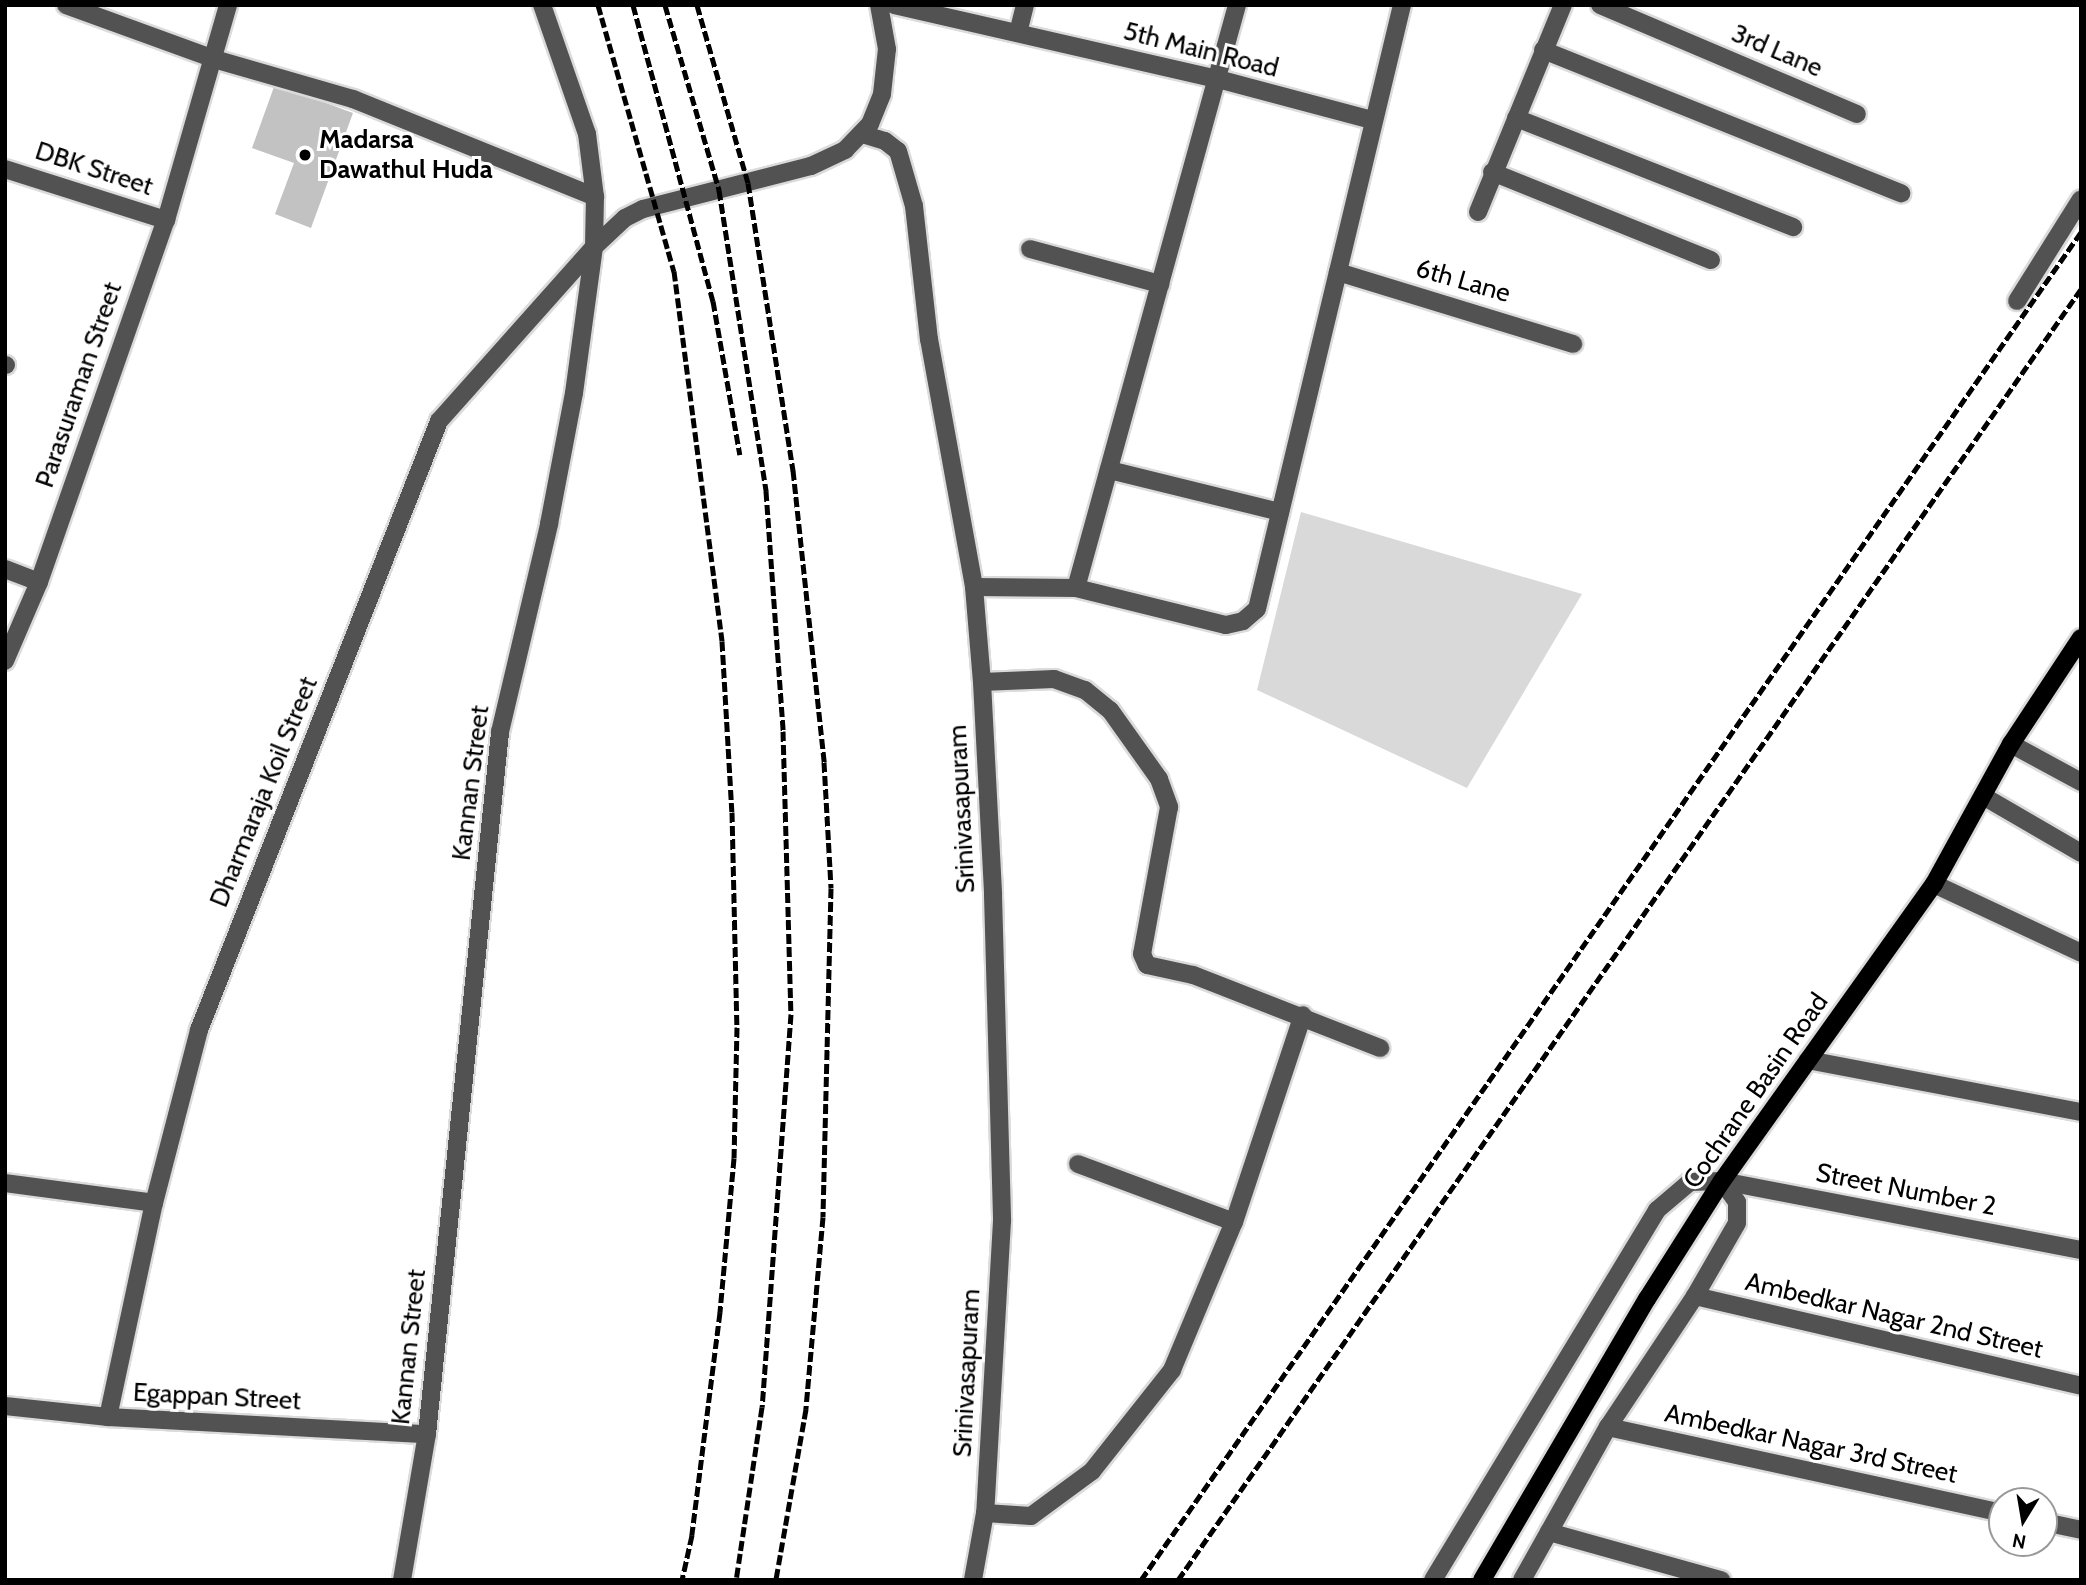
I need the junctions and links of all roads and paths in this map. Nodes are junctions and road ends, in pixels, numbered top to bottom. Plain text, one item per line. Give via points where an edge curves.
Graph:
1 (66, 5) edge
2 (228, 5) edge
3 (542, 5) edge
4 (878, 5) edge
5 (894, 5) edge
6 (1024, 5) edge
7 (1237, 5) edge
8 (1402, 5) edge
9 (1563, 5) edge
10 (1600, 5) edge
11 (1018, 33) junction
12 (1543, 50) junction
13 (214, 59) junction
14 (1218, 79) junction
15 (1857, 114) dead end
16 (1516, 118) junction
17 (1372, 120) junction
18 (862, 134) junction
19 (5, 169) edge
20 (1492, 172) junction
21 (1901, 193) dead end
22 (595, 197) junction
23 (2081, 199) edge
24 (1478, 212) dead end
25 (166, 219) junction
26 (1793, 227) dead end
27 (594, 247) junction
28 (1030, 249) dead end
29 (1711, 260) dead end
30 (1338, 272) junction
31 (1160, 284) junction
32 (2017, 301) dead end
33 (1573, 344) dead end
34 (1109, 470) junction
35 (1280, 512) junction
36 (5, 569) edge
37 (39, 582) junction
38 (974, 587) junction
39 (1076, 587) junction
40 (2081, 638) edge
41 (9, 639) edge
42 (5, 661) edge
43 (982, 682) junction
44 (2011, 744) junction
45 (2081, 782) edge
46 (1983, 796) junction
47 (2081, 853) edge
48 (1934, 884) junction
49 (2081, 953) edge
50 (1303, 1015) junction
51 (1380, 1048) dead end
52 (1808, 1060) junction
53 (2081, 1112) edge
54 (1078, 1164) dead end
55 (1722, 1181) junction
56 (5, 1184) edge
57 (154, 1203) junction
58 (1234, 1222) junction
59 (2081, 1250) edge
60 (1695, 1296) junction
61 (2081, 1387) edge
62 (5, 1406) edge
63 (108, 1417) junction
64 (1608, 1427) junction
65 (427, 1434) junction
66 (1988, 1510) edge
67 (985, 1513) junction
68 (2058, 1525) edge
69 (2081, 1530) edge
70 (1549, 1532) junction
71 (402, 1580) edge
72 (973, 1580) edge
73 (1433, 1580) edge
74 (1482, 1580) edge
75 (1522, 1580) edge
76 (1721, 1580) edge

1 - 13 street
2 - 13 street, Parasuraman Street
3 - 22 street, Kannan Street via 583,116
4 - 18 street via 887,64 878,110
5 - 11 street, 5th Main Road
6 - 11 street
7 - 14 street
8 - 17 street
9 - 12 street
10 - 15 street, 3rd Lane
11 - 14 street, 5th Main Road
12 - 16 street
12 - 21 street
13 - 22 street via 354,99
13 - 25 street, Parasuraman Street
14 - 17 street, 5th Main Road
14 - 31 street
16 - 20 street
16 - 26 street
17 - 30 street
18 - 27 street, Dharmaraja Koil Street via 824,161 643,209
18 - 38 street, Srinivasapuram via 898,150 914,206 929,339
19 - 25 street, DBK Street
20 - 24 street
20 - 29 street
22 - 27 street, Kannan Street
23 - 32 street
25 - 37 street, Parasuraman Street
27 - 57 street, Dharmaraja Koil Street via 439,421 199,1030
27 - 65 street, Kannan Street via 572,406 500,732
28 - 31 street
30 - 33 street, 6th Lane
30 - 35 street
31 - 34 street
34 - 35 street
34 - 39 street
35 - 39 street via 1257,609 1243,621 1226,625
36 - 37 street
37 - 41 street, Parasuraman Street
38 - 39 street
38 - 43 street, Srinivasapuram
40 - 44 main road, Cochrane Basin Road
41 - 42 street, Parasuraman Street
43 - 50 street via 1054,679 1085,690 1110,710 1159,779 1169,807 1142,954 1147,965 1194,975
43 - 67 street, Srinivasapuram via 1002,1221
44 - 45 street
44 - 46 main road, Cochrane Basin Road
46 - 47 street
46 - 48 main road, Cochrane Basin Road
48 - 49 street
48 - 52 main road, Cochrane Basin Road
50 - 51 street
50 - 58 street
52 - 53 street
52 - 55 main road, Cochrane Basin Road
54 - 58 street
55 - 59 street, Street Number 2
55 - 60 street via 1737,1202 1737,1223
55 - 73 street, Street Number 2 via 1690,1182 1657,1210
55 - 74 main road, Cochrane Basin Road
56 - 57 street
57 - 63 street, Dharmaraja Koil Street
58 - 67 street via 1172,1370 1092,1471 1031,1516
60 - 61 street, Ambedkar Nagar 2nd Street
60 - 64 street
62 - 63 street, Egappan Street
63 - 65 street, Egappan Street
64 - 66 street, Ambedkar Nagar 3rd Street
64 - 70 street
65 - 71 street, Kannan Street
67 - 72 street, Srinivasapuram
68 - 69 street
70 - 75 street
70 - 76 street

